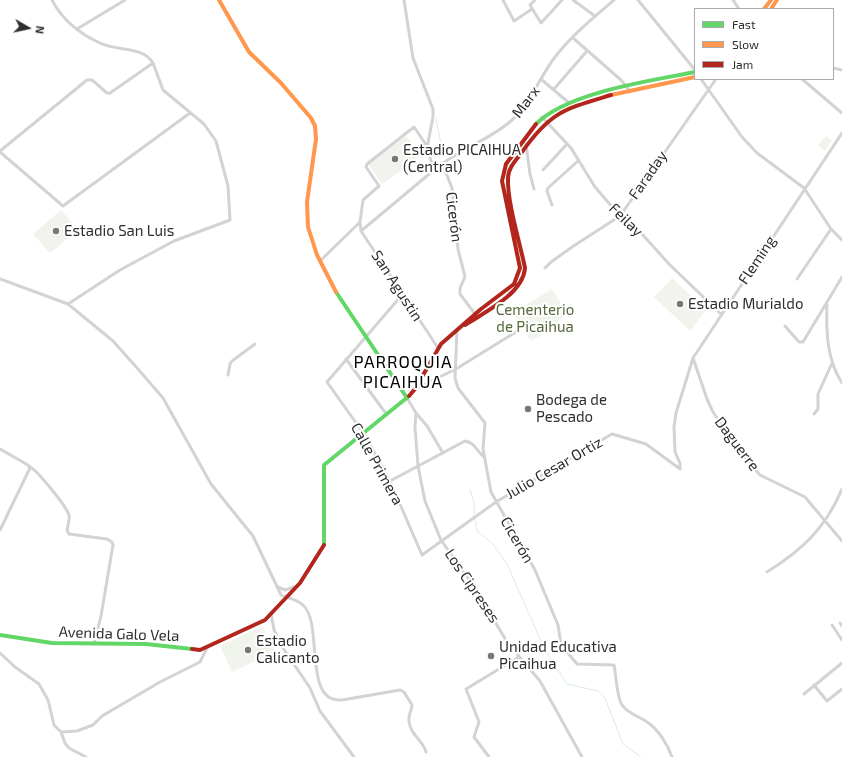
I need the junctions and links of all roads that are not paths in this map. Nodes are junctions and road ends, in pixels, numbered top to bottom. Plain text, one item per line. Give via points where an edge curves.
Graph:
1 (52, 0) edge
2 (125, 0) edge
3 (219, 0) edge
4 (503, 0) edge
5 (535, 0) edge
6 (562, 0) edge
7 (573, 0) edge
8 (614, 0) edge
9 (638, 0) edge
10 (732, 0) edge
11 (771, 0) edge
12 (406, 1) edge
13 (738, 8) edge
14 (765, 8) edge
15 (532, 9) junction
16 (595, 16) junction
17 (77, 29) junction
18 (573, 38) junction
19 (587, 51) junction
20 (153, 63) junction
21 (694, 70) edge
22 (694, 71) edge
23 (694, 77) edge
24 (542, 80) junction
25 (702, 80) edge
26 (715, 80) edge
27 (803, 80) edge
28 (626, 86) junction
29 (554, 89) junction
30 (629, 90) junction
31 (708, 90) junction
32 (568, 102) junction
33 (190, 113) junction
34 (842, 113) edge
35 (542, 117) junction
36 (546, 121) junction
37 (842, 133) edge
38 (526, 144) junction
39 (567, 144) junction
40 (427, 146) junction
41 (0, 152) edge
42 (579, 160) junction
43 (442, 163) junction
44 (434, 170) junction
45 (543, 170) dead end
46 (534, 188) dead end
47 (804, 188) junction
48 (552, 205) dead end
49 (620, 216) junction
50 (360, 222) junction
51 (831, 229) junction
52 (361, 231) junction
53 (842, 240) edge
54 (320, 261) junction
55 (545, 268) dead end
56 (842, 277) edge
57 (0, 279) edge
58 (796, 279) dead end
59 (402, 295) junction
60 (827, 303) junction
61 (68, 304) junction
62 (475, 314) junction
63 (721, 314) junction
64 (785, 326) dead end
65 (459, 328) junction
66 (519, 330) dead end
67 (364, 336) junction
68 (255, 344) dead end
69 (438, 348) junction
70 (693, 358) junction
71 (346, 360) junction
72 (832, 363) junction
73 (456, 369) junction
74 (228, 375) dead end
75 (842, 383) edge
76 (415, 389) junction
77 (407, 398) junction
78 (416, 412) junction
79 (814, 414) dead end
80 (387, 415) junction
81 (364, 434) junction
82 (612, 434) joint
83 (0, 449) edge
84 (443, 453) junction
85 (484, 458) junction
86 (29, 466) junction
87 (418, 466) junction
88 (390, 481) junction
89 (842, 489) edge
90 (496, 502) junction
91 (826, 520) junction
92 (0, 530) edge
93 (441, 540) junction
94 (842, 540) edge
95 (767, 572) dead end
96 (300, 583) junction
97 (278, 587) junction
98 (288, 597) junction
99 (271, 613) junction
100 (832, 625) dead end
101 (0, 635) edge
102 (842, 640) edge
103 (94, 644) junction
104 (207, 648) junction
105 (0, 653) edge
106 (519, 657) junction
107 (842, 663) edge
108 (814, 685) junction
109 (842, 688) edge
110 (804, 694) dead end
111 (61, 732) junction
112 (426, 752) dead end
113 (86, 757) edge
114 (354, 757) edge
115 (489, 757) edge
116 (582, 757) edge
117 (672, 757) edge

1 - 17 street
2 - 17 street
3 - 54 main road via 249,52 281,83 315,126 316,139 307,202 308,227
4 - 15 street via 514,21
5 - 15 street via 530,5
6 - 15 street via 542,23 539,23
7 - 16 street
8 - 16 street, Marx
9 - 21 street
10 - 13 street
11 - 14 main road
12 - 40 street via 413,58 433,109
16 - 18 street, Marx
17 - 20 street via 100,44 144,53
18 - 19 street
18 - 24 street, Marx via 555,56
19 - 28 street
19 - 29 street
20 - 33 street via 163,90
20 - 41 street via 110,93 92,80 87,80
22 - 28 main road, Avenida Galo Vela
23 - 30 main road, Avenida Galo Vela
24 - 29 street
24 - 43 street, Marx via 525,107 510,122
25 - 31 street
26 - 31 street, Faraday
27 - 34 street
28 - 30 street
28 - 32 main road, Avenida Galo Vela
29 - 32 street
30 - 36 main road, Avenida Galo Vela via 570,107
31 - 47 street via 742,137 757,153
31 - 49 street, Faraday
32 - 35 main road, Avenida Galo Vela
33 - 41 street via 63,206
33 - 61 street via 204,124 216,141 228,186 230,220 174,241 120,270
35 - 36 street, Feilay
35 - 62 main road, Avenida Galo Vela via 529,130 509,159 503,175 503,193 520,268 518,276 514,284
36 - 38 main road, Avenida Galo Vela
36 - 39 street, Feilay
37 - 47 street, Fleming
38 - 46 street
38 - 65 main road, Avenida Galo Vela via 511,169 508,184 525,268 524,277 510,295
39 - 42 street, Feilay
39 - 45 street
40 - 44 street
40 - 50 street via 414,128 366,164 379,184 363,200
42 - 48 street via 548,188
42 - 49 street, Feilay via 595,187
43 - 44 street, Marx
43 - 62 street, Cicerón via 452,188 458,250 464,273 460,294
44 - 52 street, Marx
47 - 51 street
47 - 63 street, Fleming
49 - 55 street, Faraday
49 - 63 street, Feilay via 642,234
50 - 52 street, San Agustin
50 - 54 street
51 - 53 street
51 - 58 street
52 - 59 street, San Agustin
54 - 67 main road via 342,303
56 - 60 street
57 - 61 street
59 - 67 street
59 - 69 street, San Agustin
60 - 64 street via 803,342
60 - 72 street via 827,334
61 - 97 street via 113,341 162,398 211,484 253,536
62 - 65 main road, Avenida Galo Vela
63 - 70 street, Fleming
65 - 69 main road, Avenida Galo Vela
65 - 73 street, Cicerón
66 - 73 street
67 - 71 street
67 - 77 main road
68 - 74 street via 232,361
69 - 76 main road, Avenida Galo Vela
70 - 82 street, Fleming via 674,427 675,452 680,469 646,444
70 - 91 street, Daguerre via 713,412 744,457 760,475 805,497
71 - 80 street
71 - 81 street, Calle Primera via 327,382
72 - 75 street
72 - 79 street via 818,394 818,409
73 - 76 street
73 - 85 street, Cicerón via 458,388 485,423 482,443
76 - 77 main road, Avenida Galo Vela
77 - 78 street
77 - 80 main road, Avenida Galo Vela
78 - 84 street
78 - 87 street, Los Cipreses
80 - 81 main road, Avenida Galo Vela
81 - 88 street, Calle Primera
81 - 96 main road, Avenida Galo Vela via 324,465 324,546
82 - 90 street, Julio Cesar Ortiz
83 - 86 street
84 - 85 street via 465,442 471,442
84 - 87 street
85 - 90 street, Cicerón via 491,492
86 - 92 street
86 - 103 street via 45,480 67,511 69,534 107,539 112,542 101,616
87 - 88 street
87 - 93 street, Los Cipreses via 425,501
88 - 93 street, Calle Primera via 422,555
89 - 91 street
90 - 93 street, Julio Cesar Ortiz
90 - 117 street, Cicerón via 535,570 558,625 561,645 577,664 614,665 620,703 653,727
91 - 94 street, Daguerre
91 - 95 street via 792,557
93 - 106 street, Los Cipreses
96 - 97 street via 291,589
96 - 98 main road, Avenida Galo Vela
97 - 98 street via 281,595
98 - 99 main road, Avenida Galo Vela
98 - 112 street via 303,605 309,615 317,673 328,699 342,700 400,690 404,692 412,705 410,726
99 - 104 main road, Avenida Galo Vela via 264,620
99 - 114 street via 274,630 281,645 310,688 320,711
100 - 102 street
101 - 103 main road, Avenida Galo Vela via 52,644
103 - 104 main road, Avenida Galo Vela via 146,644 200,650
104 - 111 street via 200,662 102,716 93,725 76,731
105 - 111 street via 39,684 48,700 54,725
106 - 115 street via 466,689 479,722 474,737
106 - 116 street, Los Cipreses via 540,681
107 - 108 street
108 - 109 street via 827,701
108 - 110 street
111 - 113 street via 68,748

